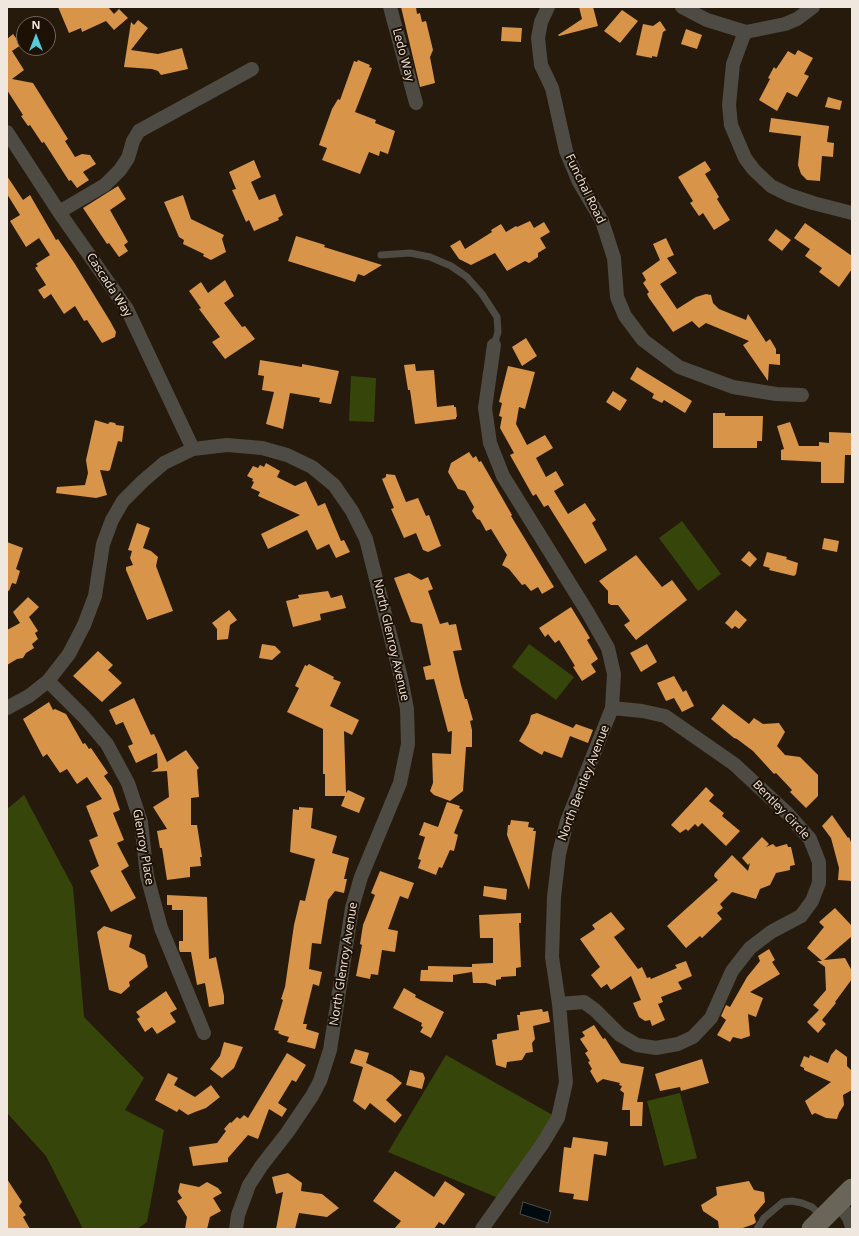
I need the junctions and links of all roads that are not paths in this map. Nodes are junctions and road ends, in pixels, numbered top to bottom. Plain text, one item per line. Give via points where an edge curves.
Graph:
1 (390, 7) edge
2 (548, 7) edge
3 (682, 7) edge
4 (813, 7) edge
5 (746, 32) junction
6 (252, 69) dead end
7 (416, 103) dead end
8 (7, 132) edge
9 (59, 212) junction
10 (852, 213) edge
11 (381, 255) dead end
12 (494, 345) joint
13 (802, 395) dead end
14 (193, 449) junction
15 (48, 681) junction
16 (7, 708) edge
17 (612, 708) junction
18 (559, 1004) junction
19 (204, 1033) dead end
20 (845, 1196) edge
21 (818, 1224) edge
22 (852, 1227) edge
23 (236, 1229) edge
24 (482, 1229) edge
25 (757, 1229) edge

1 - 7 street, Ledo Way
2 - 13 street, Funchal Road via 539,30 540,60 552,88 566,151 579,182 602,221 614,258 617,297 625,316 643,340 679,367 733,387 776,394
3 - 5 street via 707,20
4 - 5 street via 797,20
5 - 10 street via 732,64 729,105 732,125 745,158 764,180 778,190 813,203
6 - 9 street via 139,131 120,170 105,185
8 - 9 street, Cascada Way
9 - 14 street, Cascada Way via 127,309
11 - 12 lane via 410,253 430,257 451,266 467,277 497,317 498,332
12 - 17 street, North Bentley Avenue via 485,408 490,443 503,476 608,648 614,674
14 - 15 street, North Glenroy Avenue via 164,463 123,501 103,544 95,596 84,625 69,654
14 - 23 street, North Glenroy Avenue via 227,445 262,448 287,455 312,467 334,485 352,511 366,539 407,709 408,744 400,783 361,877 352,908 330,1050 312,1096 249,1185 238,1215
15 - 16 street, North Glenroy Avenue via 30,696
15 - 19 street, Glenroy Place via 84,717 106,744 128,783 141,822 147,876 161,928
17 - 18 street, North Bentley Avenue via 567,821 559,854 554,897 552,957
17 - 18 street, Bentley Circle via 665,716 734,764 810,839 819,862 819,883 812,901 801,916 771,932 750,948 732,971 711,1018 693,1036 678,1044 656,1048 637,1045 620,1035 584,1002
18 - 24 street, North Bentley Avenue via 566,1082 558,1118
20 - 21 main road
20 - 22 street
21 - 25 lane via 812,1207 792,1201 783,1202 764,1218

